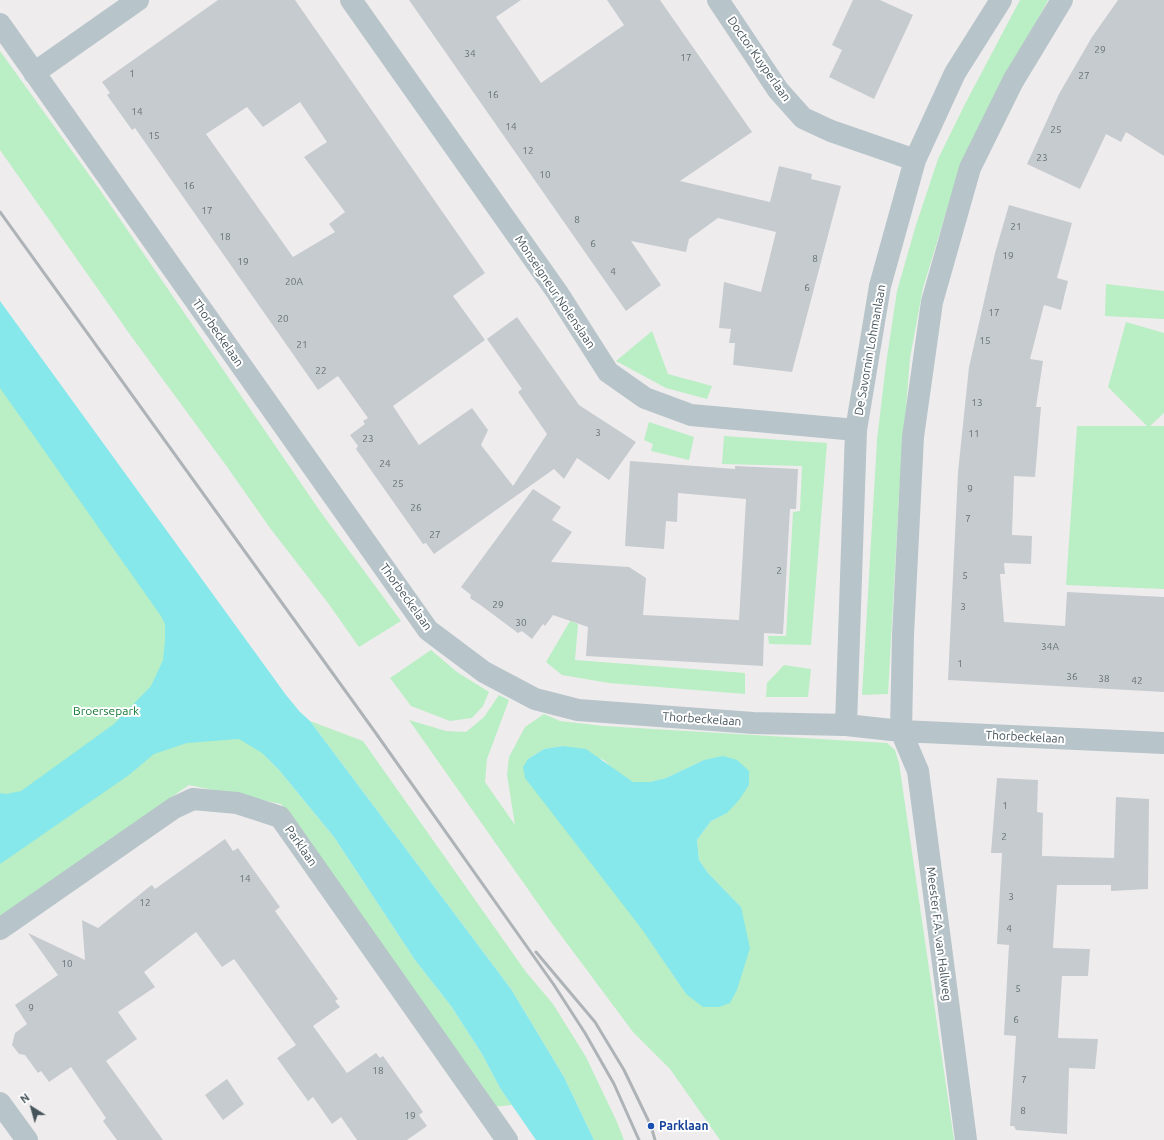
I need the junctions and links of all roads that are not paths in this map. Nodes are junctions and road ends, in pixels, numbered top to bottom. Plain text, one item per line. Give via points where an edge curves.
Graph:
1 (138, 0) edge
2 (351, 0) edge
3 (718, 0) edge
4 (1001, 0) edge
5 (1062, 0) edge
6 (0, 24) edge
7 (34, 72) junction
8 (915, 160) junction
9 (856, 430) junction
10 (846, 725) junction
11 (901, 731) junction
12 (1164, 743) edge
13 (0, 929) edge
14 (0, 1103) edge
15 (27, 1140) edge
16 (507, 1140) edge
17 (966, 1140) edge

1 - 7 street
2 - 9 street, Monseigneur Nolenslaan via 553,286 608,372 645,398 691,415
3 - 8 street, Doctor Kuyperlaan via 778,90 803,118 831,131
4 - 8 street, De Savornin Lohmanlaan via 955,73
5 - 11 street via 1013,81 970,168 932,302 913,437
6 - 7 street, Thorbeckelaan
7 - 10 street, Thorbeckelaan via 428,630 484,672 535,699 550,704 578,710 753,723
8 - 9 street, De Savornin Lohmanlaan via 880,286
9 - 10 street, De Savornin Lohmanlaan
10 - 11 street, Thorbeckelaan
11 - 12 street, Thorbeckelaan
11 - 17 street, Meester F.A. van Hallweg via 918,771
13 - 16 street, Parklaan via 174,808 193,798 237,803 280,816
14 - 15 street

